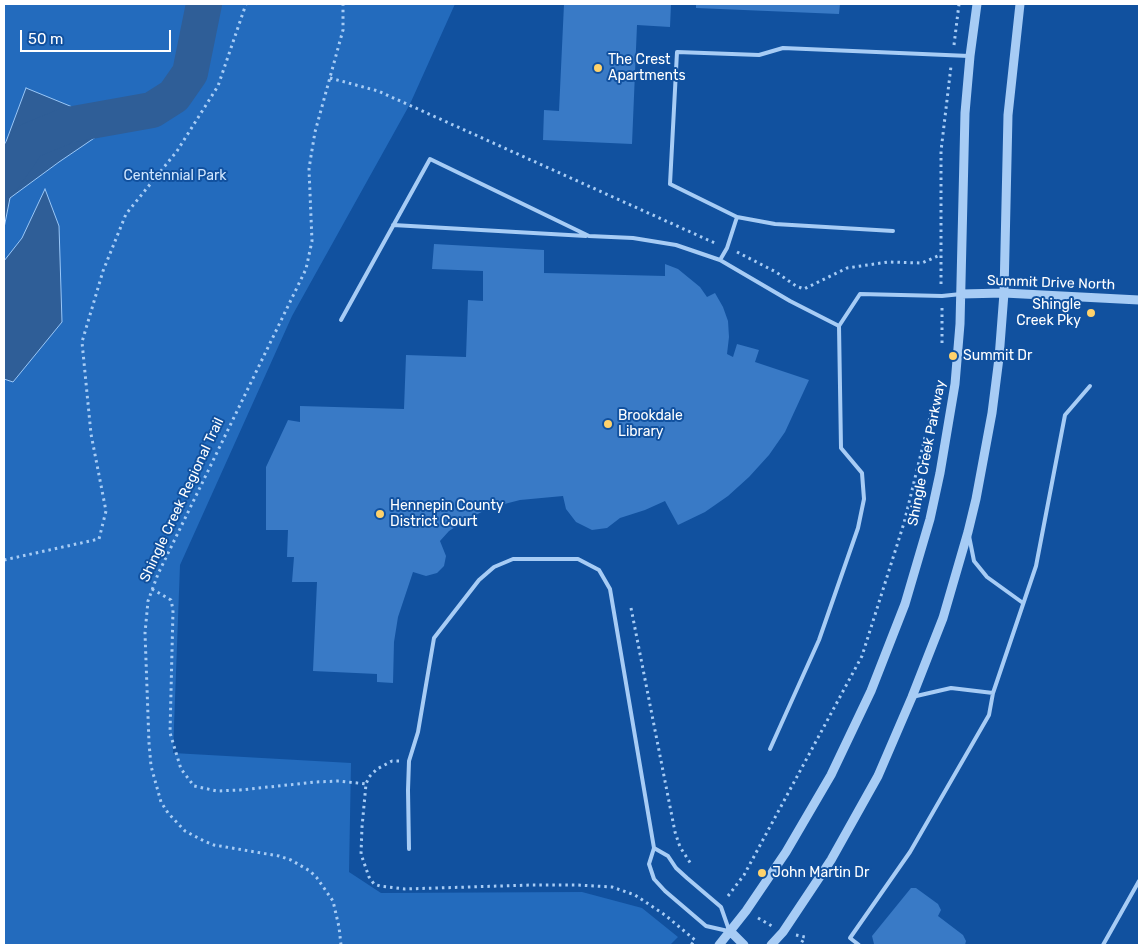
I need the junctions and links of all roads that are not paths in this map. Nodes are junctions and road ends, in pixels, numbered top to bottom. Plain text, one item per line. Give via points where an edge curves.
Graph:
1 (977, 4) edge
2 (1020, 4) edge
3 (970, 56) junction
4 (737, 217) junction
5 (393, 226) junction
6 (893, 231) dead end
7 (589, 236) junction
8 (720, 260) junction
9 (961, 294) junction
10 (1004, 294) junction
11 (1139, 300) edge
12 (341, 320) dead end
13 (839, 326) junction
14 (1090, 386) dead end
15 (968, 532) junction
16 (1024, 603) junction
17 (993, 693) junction
18 (912, 697) junction
19 (770, 749) dead end
20 (654, 848) junction
21 (409, 849) dead end
22 (1139, 881) edge
23 (730, 932) junction
24 (719, 945) edge
25 (744, 945) edge
26 (771, 945) edge
27 (859, 945) edge
28 (1103, 945) edge

1 - 3 street, Shingle Creek Parkway
2 - 10 street via 1008,115
3 - 4 lane via 783,48 759,54 677,52 670,184
3 - 9 street, Shingle Creek Parkway
4 - 6 lane via 775,224
4 - 8 lane
5 - 7 lane
5 - 7 lane via 430,159
5 - 12 lane
7 - 8 lane via 633,238 676,245
8 - 13 lane
9 - 10 street, Summit Drive North
9 - 13 lane via 860,294
9 - 23 street, Shingle Creek Parkway via 955,384 940,473 905,604 872,691 831,774 786,852
10 - 11 street, Summit Drive North
10 - 15 street via 994,403
13 - 19 lane via 841,448 862,473 864,499 858,528 819,640
14 - 16 lane via 1065,415 1036,566
15 - 16 lane via 974,560 987,577
15 - 18 street via 943,618
16 - 17 lane
17 - 18 lane via 951,688
17 - 27 lane via 989,715 910,852 850,938
18 - 26 street via 870,790 832,860
20 - 21 lane via 610,589 599,570 578,559 513,559 494,566 479,580 434,638 418,732 409,761
20 - 23 lane via 668,856 687,878 721,907
20 - 23 lane via 649,864 654,879 706,926
22 - 28 lane
23 - 24 street, Shingle Creek Parkway
23 - 25 street

